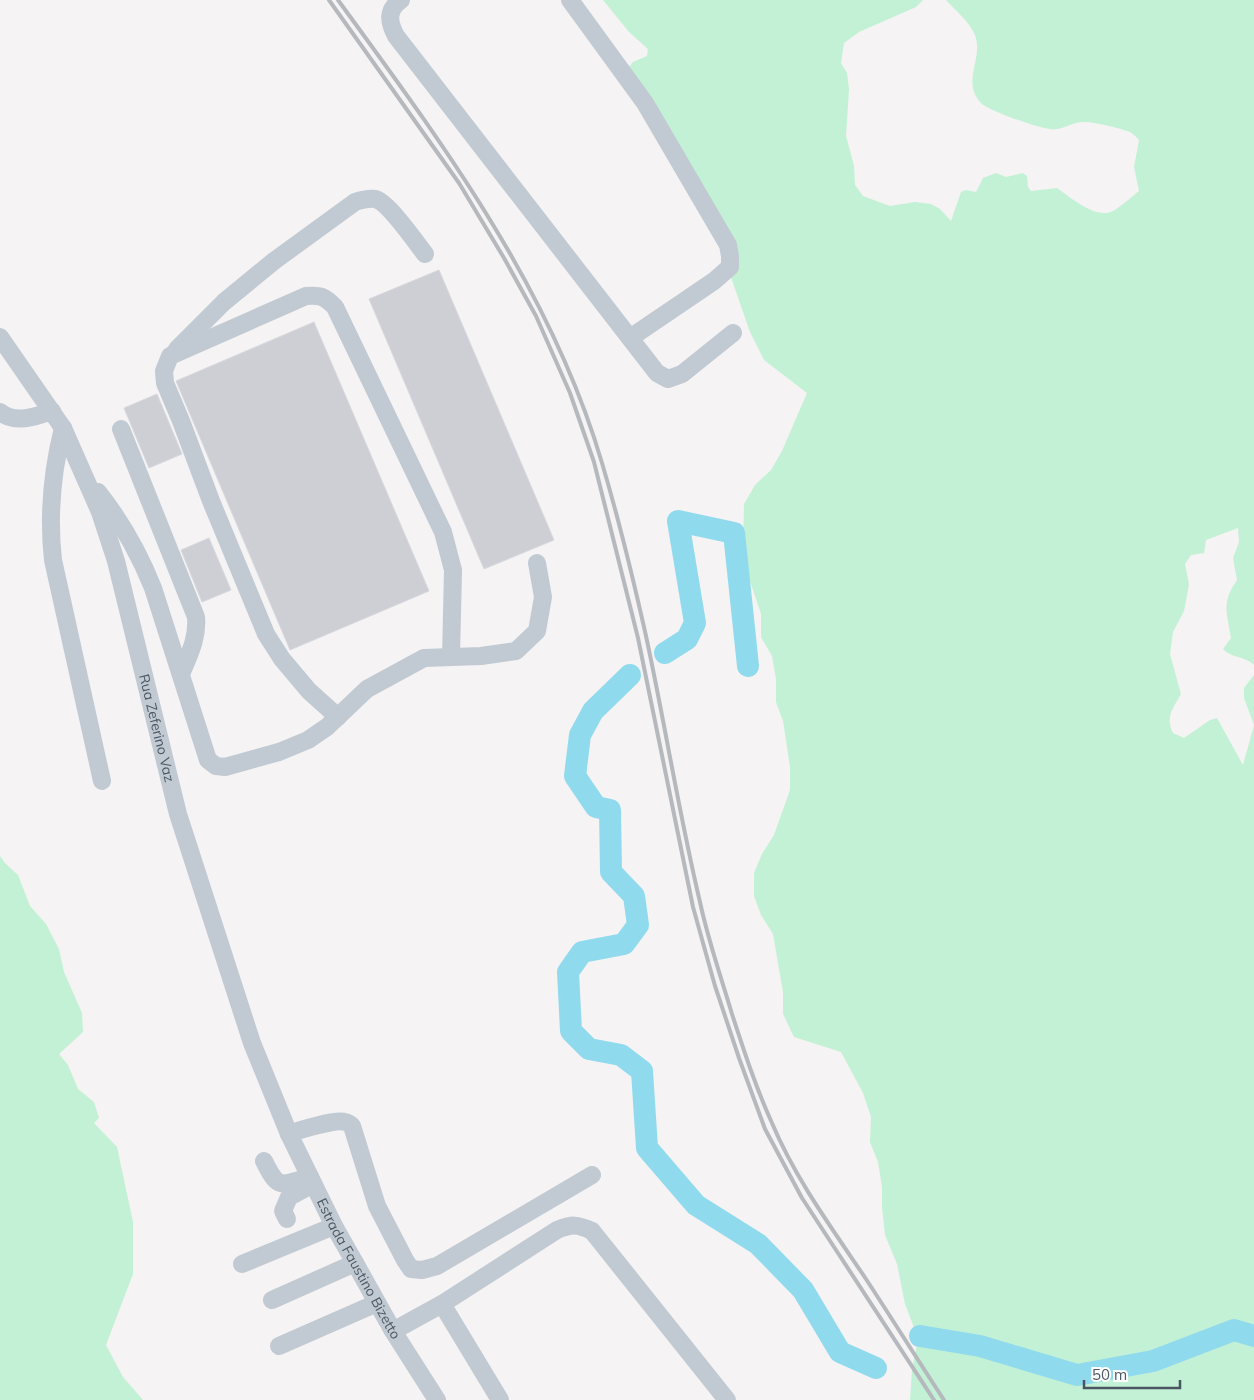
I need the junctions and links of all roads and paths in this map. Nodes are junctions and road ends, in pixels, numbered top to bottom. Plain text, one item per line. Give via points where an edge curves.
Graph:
1 (570, 0) edge
2 (397, 1) edge
3 (425, 254) dead end
4 (733, 333) dead end
5 (0, 337) edge
6 (630, 338) junction
7 (170, 356) junction
8 (52, 411) junction
9 (0, 412) edge
10 (63, 428) junction
11 (121, 429) dead end
12 (84, 475) junction
13 (537, 563) dead end
14 (451, 657) junction
15 (181, 674) junction
16 (338, 717) junction
17 (102, 782) dead end
18 (289, 1134) junction
19 (264, 1161) dead end
20 (592, 1175) dead end
21 (312, 1180) junction
22 (287, 1220) dead end
23 (334, 1226) junction
24 (355, 1263) junction
25 (242, 1264) dead end
26 (272, 1300) dead end
27 (377, 1303) junction
28 (442, 1304) junction
29 (393, 1331) junction
30 (279, 1346) dead end
31 (437, 1400) edge
32 (500, 1400) edge
33 (727, 1400) edge

1 - 6 street via 645,103 728,245 730,256 730,268
2 - 6 street via 390,17 396,36
3 - 7 street via 385,204 375,199 355,202 224,302
4 - 6 street via 682,374 668,379 657,373
5 - 8 street, Rua Zeferino Vaz
7 - 14 street via 306,296 319,295 335,307 443,532 453,570
7 - 16 street via 164,371 165,383 266,634 309,691
8 - 9 street via 24,418 12,418
8 - 10 street, Rua Zeferino Vaz
10 - 12 street, Rua Zeferino Vaz
10 - 17 street via 53,477 52,551
11 - 15 street via 196,617 193,646
12 - 15 street via 110,508 142,560
12 - 18 street, Rua Zeferino Vaz via 116,562 178,814 252,1043
13 - 14 street via 543,597 537,631 516,651
14 - 16 street via 424,658 368,689
15 - 16 street via 208,760 216,766 225,767 279,752 308,740
18 - 20 street via 338,1122 352,1126 376,1206 405,1260 411,1268 422,1270 437,1266
18 - 21 street, Estrada Faustino Bizetto
19 - 21 street via 277,1182
21 - 22 street via 288,1197 283,1210
21 - 23 street, Estrada Faustino Bizetto
23 - 24 street, Estrada Faustino Bizetto
23 - 25 street
24 - 26 street
24 - 27 street, Estrada Faustino Bizetto
27 - 29 street, Estrada Faustino Bizetto
27 - 30 street
28 - 29 street
28 - 32 street
28 - 33 street via 557,1230 580,1225 592,1231
29 - 31 street, Estrada Faustino Bizetto

